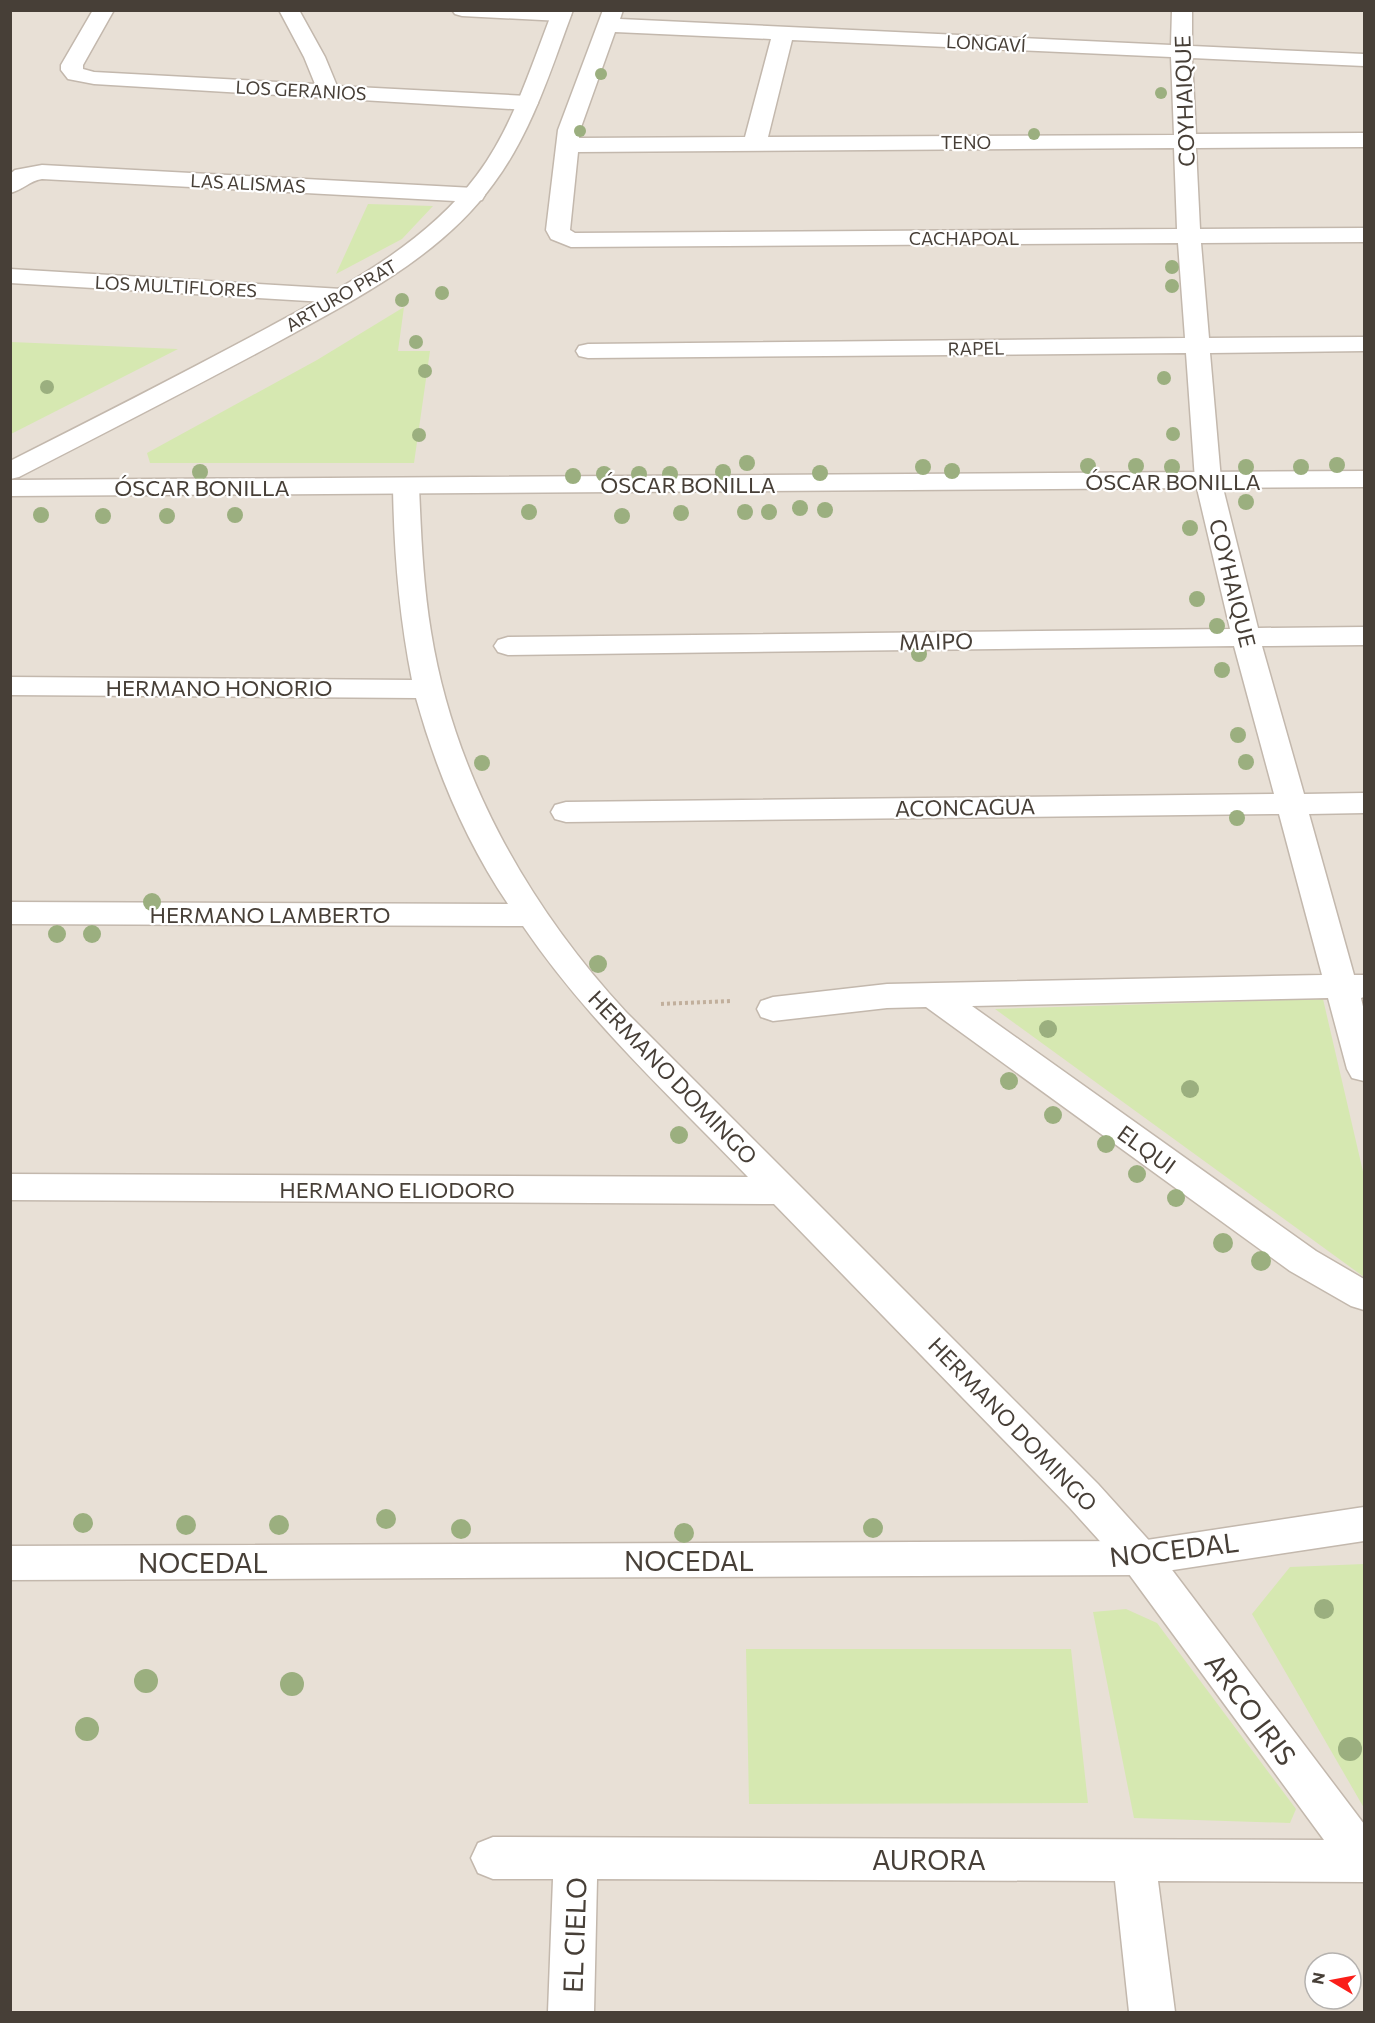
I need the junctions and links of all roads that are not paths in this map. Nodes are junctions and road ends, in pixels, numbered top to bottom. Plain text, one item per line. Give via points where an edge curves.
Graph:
1 (104, 10) edge
2 (289, 10) edge
3 (462, 10) edge
4 (1182, 10) edge
5 (562, 13) edge
6 (610, 18) edge
7 (783, 33) junction
8 (1181, 52) junction
9 (1365, 60) edge
10 (328, 91) junction
11 (526, 103) junction
12 (1365, 140) edge
13 (1185, 141) junction
14 (755, 143) junction
15 (567, 145) junction
16 (17, 180) edge
17 (474, 195) junction
18 (1365, 235) edge
19 (1189, 236) junction
20 (10, 276) edge
21 (342, 296) junction
22 (1365, 344) edge
23 (1197, 345) junction
24 (588, 351) dead end
25 (10, 471) edge
26 (1365, 479) edge
27 (1208, 480) junction
28 (406, 486) junction
29 (10, 488) edge
30 (1365, 636) edge
31 (1246, 638) junction
32 (508, 646) dead end
33 (10, 686) edge
34 (427, 689) junction
35 (1365, 803) edge
36 (1291, 804) junction
37 (566, 812) dead end
38 (10, 913) edge
39 (530, 915) junction
40 (1353, 986) edge
41 (933, 995) junction
42 (773, 1009) road end
43 (1365, 1070) edge
44 (10, 1187) edge
45 (783, 1191) junction
46 (1365, 1296) edge
47 (1365, 1524) edge
48 (1140, 1558) junction
49 (10, 1563) edge
50 (492, 1858) dead end
51 (576, 1858) junction
52 (1365, 1859) edge
53 (1134, 1860) junction
54 (571, 2013) edge
55 (1152, 2013) edge

1 - 10 street, LOS GERANIOS via 72,65 76,74
2 - 10 street via 296,31 320,67
3 - 5 street
4 - 8 street, COYHAIQUE
5 - 11 street, ARTURO PRAT
6 - 7 street, LONGAVÍ
6 - 15 street via 575,110
7 - 8 street, LONGAVÍ
7 - 14 street
8 - 9 street, LONGAVÍ
8 - 13 street, COYHAIQUE
10 - 11 street, LOS GERANIOS
11 - 17 street, ARTURO PRAT via 504,152
12 - 13 street, TENO
13 - 14 street, TENO
13 - 19 street, COYHAIQUE
14 - 15 street, TENO
15 - 19 street, CACHAPOAL via 558,230 563,238 592,241
16 - 17 street, LAS ALISMAS via 42,172
17 - 21 street, ARTURO PRAT via 456,216 405,258
18 - 19 street, CACHAPOAL
19 - 23 street, COYHAIQUE
20 - 21 street, LOS MULTIFLORES
21 - 25 street, ARTURO PRAT via 203,373
22 - 23 street, RAPEL
23 - 24 street, RAPEL
23 - 27 street, COYHAIQUE
26 - 27 street, ÓSCAR BONILLA
27 - 28 street, ÓSCAR BONILLA
27 - 31 street, COYHAIQUE
28 - 29 street, ÓSCAR BONILLA
28 - 34 street, HERMANO DOMINGO via 410,591
30 - 31 street, MAIPO
31 - 32 street, MAIPO
31 - 36 street, COYHAIQUE
33 - 34 street, HERMANO HONORIO
34 - 39 street, HERMANO DOMINGO via 471,813 497,864
35 - 36 street, ACONCAGUA
36 - 37 street, ACONCAGUA
36 - 40 street, COYHAIQUE
38 - 39 street, HERMANO LAMBERTO
39 - 45 street, HERMANO DOMINGO via 602,1007
40 - 41 street
40 - 43 street, COYHAIQUE
41 - 42 street
41 - 46 street, ELQUI via 1303,1261
44 - 45 street, HERMANO ELIODORO
45 - 48 street, HERMANO DOMINGO via 1084,1496
47 - 48 street, NOCEDAL
48 - 49 street, NOCEDAL
48 - 52 street, ARCO IRIS
50 - 51 street, AURORA
51 - 53 street, AURORA
51 - 54 street, EL CIELO
52 - 53 street, AURORA
53 - 55 street

